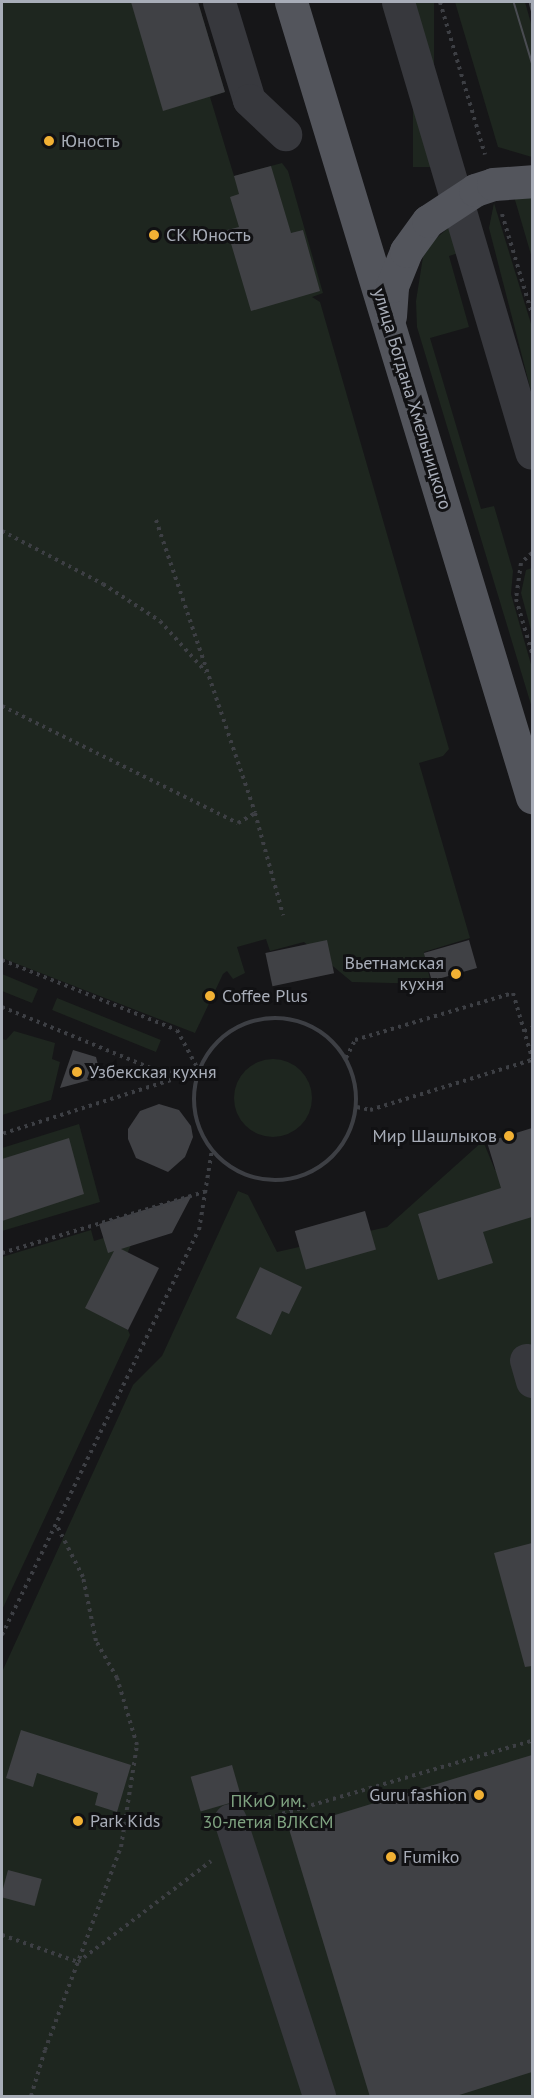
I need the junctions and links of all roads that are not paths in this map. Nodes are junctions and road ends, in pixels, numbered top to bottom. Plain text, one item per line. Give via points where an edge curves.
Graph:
1 (219, 2) edge
2 (291, 2) edge
3 (398, 2) edge
4 (285, 134) dead end
5 (532, 181) edge
6 (457, 199) junction
7 (389, 323) junction
8 (532, 453) edge
9 (532, 796) edge
10 (234, 1831) road end
11 (319, 2097) edge

1 - 4 lane via 249,100
2 - 7 main road, улица Богдана Хмельницкого
3 - 6 lane
5 - 6 main road via 493,184
6 - 7 main road via 428,221 405,251 392,286
6 - 8 lane
7 - 9 main road, улица Богдана Хмельницкого
10 - 11 lane

